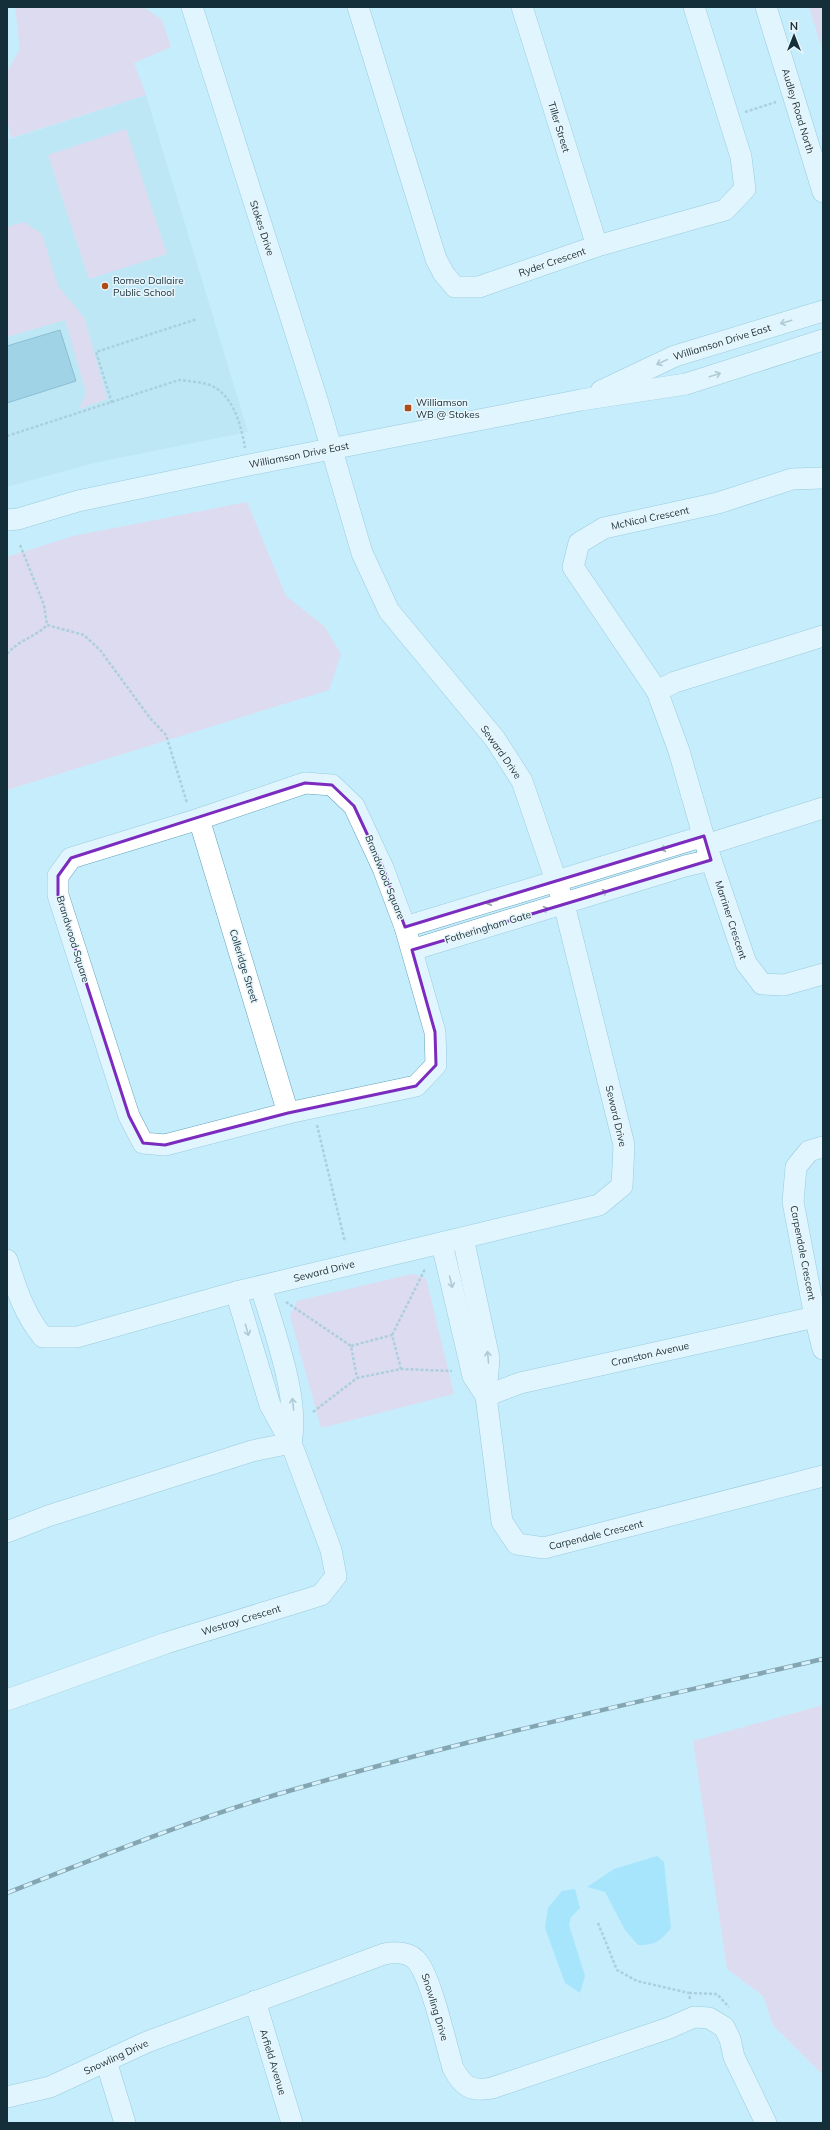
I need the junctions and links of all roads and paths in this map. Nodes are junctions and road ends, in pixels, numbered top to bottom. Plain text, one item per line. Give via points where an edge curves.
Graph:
1 (192, 7) edge
2 (358, 7) edge
3 (522, 7) edge
4 (694, 7) edge
5 (766, 7) edge
6 (794, 97) junction
7 (729, 118) junction
8 (823, 192) edge
9 (597, 246) junction
10 (823, 311) edge
11 (197, 320) dead end
12 (823, 340) edge
13 (581, 400) junction
14 (112, 403) junction
15 (7, 436) edge
16 (331, 449) junction
17 (249, 465) junction
18 (823, 478) edge
19 (11, 522) edge
20 (20, 545) dead end
21 (47, 625) junction
22 (823, 636) edge
23 (7, 654) edge
24 (657, 691) junction
25 (823, 808) edge
26 (196, 820) junction
27 (707, 847) junction
28 (556, 882) junction
29 (564, 904) junction
30 (405, 927) junction
31 (412, 950) junction
32 (823, 974) edge
33 (313, 1109) junction
34 (288, 1113) junction
35 (823, 1147) edge
36 (463, 1238) junction
37 (345, 1242) dead end
38 (442, 1244) junction
39 (7, 1260) edge
40 (425, 1269) dead end
41 (261, 1287) junction
42 (236, 1292) junction
43 (286, 1302) dead end
44 (815, 1317) junction
45 (392, 1335) junction
46 (351, 1346) junction
47 (823, 1349) edge
48 (402, 1369) junction
49 (452, 1371) dead end
50 (357, 1378) junction
51 (486, 1396) junction
52 (313, 1412) dead end
53 (291, 1443) junction
54 (823, 1476) edge
55 (7, 1532) edge
56 (7, 1700) edge
57 (598, 1923) dead end
58 (255, 2001) junction
59 (691, 2003) dead end
60 (106, 2061) junction
61 (7, 2096) edge
62 (125, 2123) edge
63 (292, 2123) edge
64 (766, 2123) edge

1 - 16 street, Stokes Drive
2 - 9 street, Ryder Crescent via 436,259 455,287 479,287
3 - 9 street, Tiller Street
4 - 7 street, Ryder Crescent
5 - 6 street, Audley Road North
6 - 7 path
6 - 8 street, Audley Road North
7 - 9 street, Ryder Crescent via 741,158 745,189 725,210
10 -> 13 street, Williamson Drive East via 675,356
11 - 14 path via 96,352
13 -> 12 street, Williamson Drive East via 686,384
13 - 16 street, Williamson Drive East
14 - 15 path
14 - 17 path via 179,380 208,385 228,399 234,411
16 - 17 street, Williamson Drive East
16 - 28 street, Seward Drive via 362,553 389,611 494,739 522,781
17 - 19 street, Williamson Drive East via 78,501
18 - 24 street, McNicol Crescent via 792,479 718,503 604,528 579,543 573,567
20 - 21 path via 44,605
21 - 23 path via 40,632 15,644
21 - 26 path via 84,635 100,650 150,718 166,735
22 - 24 street via 676,682
24 - 27 street, McNicol Crescent via 679,751
25 - 27 street
26 - 30 street, Brandwood Square via 305,783 332,785 354,806 383,868
26 - 34 street, Colleridge Street
26 - 34 street, Brandwood Square via 71,858 58,876 58,896 126,1109 143,1143 165,1145
27 -> 28 street
29 -> 27 street via 685,866
27 - 32 street, Marriner Crescent via 746,963 762,984 784,985
28 - 29 street, Seward Drive
28 -> 30 street
31 -> 29 street, Fotheringham Gate
29 - 36 street, Seward Drive via 624,1145 622,1186 599,1205
30 - 31 street, Brandwood Square
31 - 33 street, Brandwood Square via 435,1032 436,1065 416,1086
33 - 34 street, Brandwood Square
33 - 37 path
35 - 44 street, Carpendale Crescent via 809,1151 796,1167 793,1202
36 - 38 street, Seward Drive
51 -> 36 street, Carpendale Crescent via 489,1358
38 - 41 street, Seward Drive
38 -> 51 street, Carpendale Crescent via 473,1376
39 - 42 street, Seward Drive via 30,1322 43,1338 77,1338
40 - 45 path
41 - 42 street, Seward Drive
53 -> 41 street, Westray Crescent via 294,1428 293,1401
42 -> 53 street, Westray Crescent via 270,1405
43 - 46 path
44 - 47 street, Carpendale Crescent
44 - 51 street, Cranston Avenue via 520,1383
45 - 46 path
45 - 48 path
46 - 50 path
48 - 49 path
48 - 50 path
50 - 52 path
51 - 54 street, Carpendale Crescent via 502,1522 517,1544 544,1548
53 - 55 street via 252,1451 48,1516
53 - 56 street, Westray Crescent via 331,1550 336,1576 321,1595 166,1643
57 - 59 path via 616,1970 637,1981 689,1993
58 - 60 street, Snowling Drive via 147,2042
58 - 63 street, Arfield Avenue
58 - 64 street, Snowling Drive via 384,1954 396,1952 408,1955 416,1959 427,1976 453,2068 460,2080 470,2088 480,2090 669,2028 694,2017 709,2018 724,2027 734,2057
60 - 61 street, Snowling Drive via 50,2087
60 - 62 street

